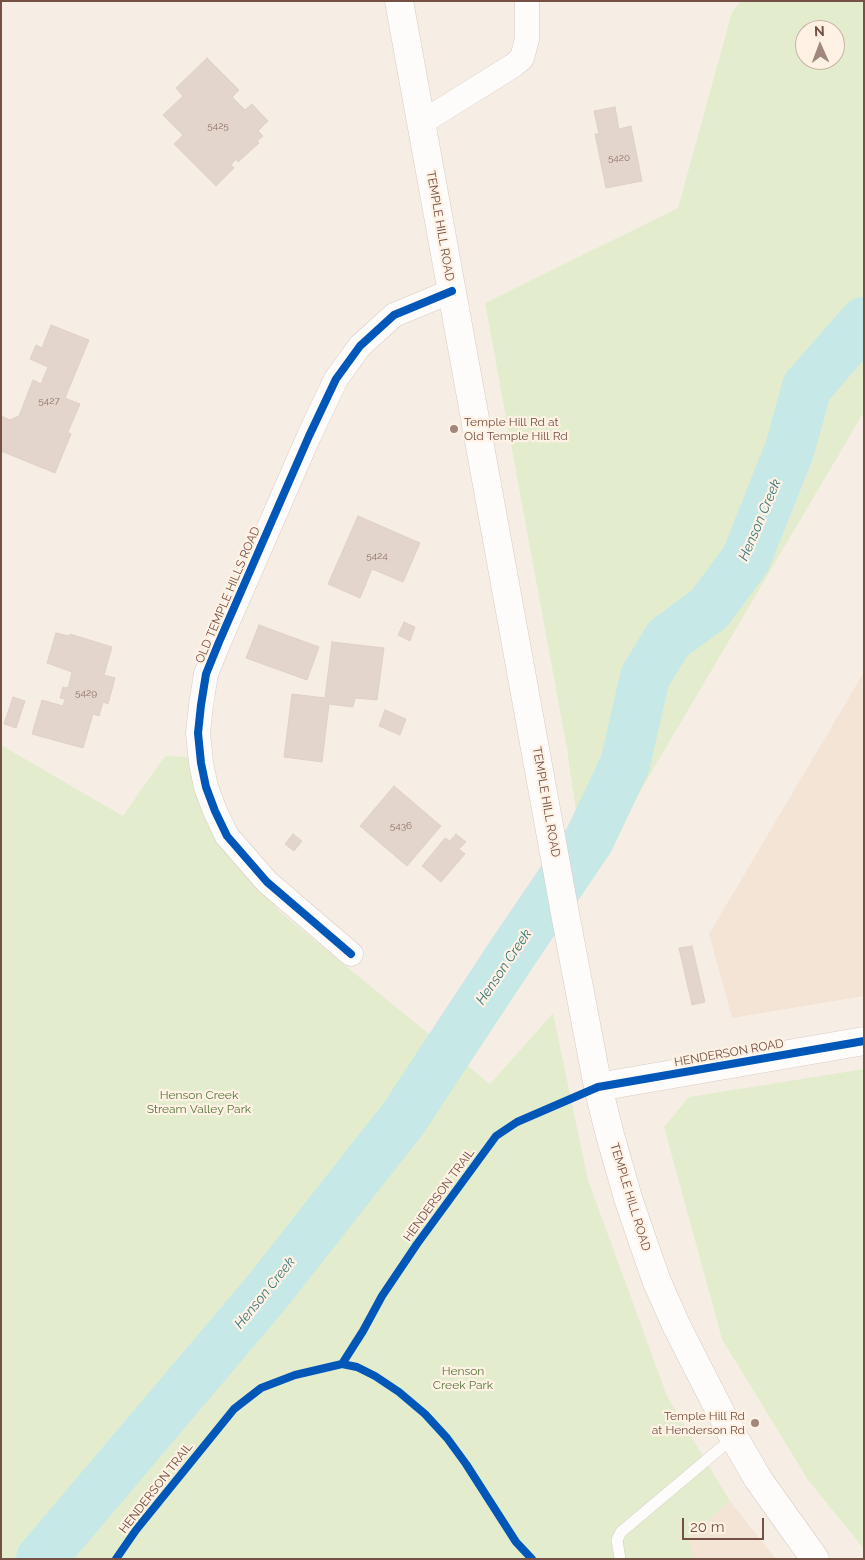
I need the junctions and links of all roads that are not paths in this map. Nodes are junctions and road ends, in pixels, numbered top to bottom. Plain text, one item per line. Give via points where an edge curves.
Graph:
1 (399, 1) edge
2 (527, 1) edge
3 (421, 123) junction
4 (452, 291) junction
5 (351, 954) dead end
6 (864, 1041) edge
7 (598, 1087) junction
8 (734, 1437) junction
9 (620, 1559) edge
10 (815, 1559) edge

1 - 3 main road, TEMPLE HILL ROAD
2 - 3 street via 528,39 522,58
3 - 4 main road, TEMPLE HILL ROAD
4 - 5 street, OLD TEMPLE HILLS ROAD via 394,316 360,346 336,379 206,674 198,733 201,763 206,787 227,836 267,882
4 - 7 main road, TEMPLE HILL ROAD
6 - 7 main road, HENDERSON ROAD
7 - 8 main road, TEMPLE HILL ROAD via 628,1198 657,1282
8 - 9 lane via 620,1532 617,1540
8 - 10 main road, TEMPLE HILL ROAD via 758,1479

